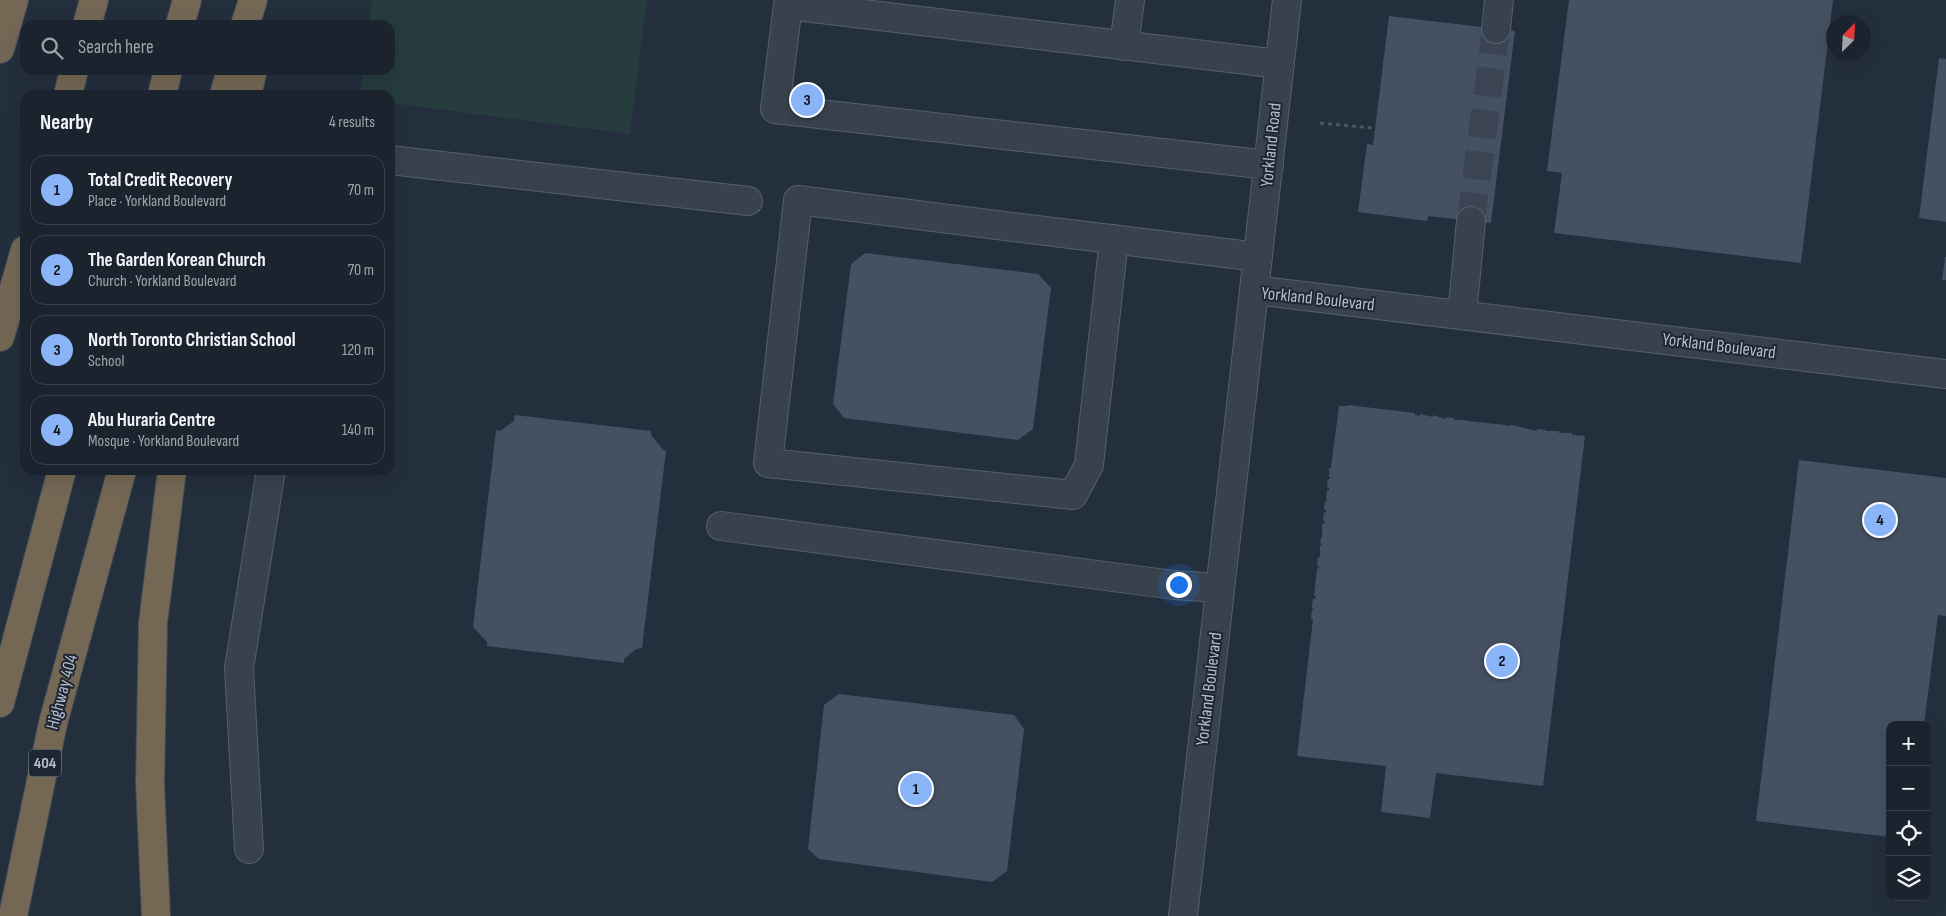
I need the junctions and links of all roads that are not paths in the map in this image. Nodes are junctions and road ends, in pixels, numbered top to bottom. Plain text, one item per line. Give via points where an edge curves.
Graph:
1 (14, 0) edge
2 (94, 0) edge
3 (187, 0) edge
4 (253, 0) edge
5 (268, 0) edge
6 (1130, 0) edge
7 (1287, 0) edge
8 (1499, 0) edge
9 (88, 20) edge
10 (181, 20) edge
11 (247, 20) edge
12 (263, 20) edge
13 (1496, 29) tunnel mouth
14 (1124, 46) junction
15 (0, 49) edge
16 (1280, 64) junction
17 (73, 75) edge
18 (167, 75) edge
19 (230, 75) edge
20 (252, 75) edge
21 (69, 90) edge
22 (163, 90) edge
23 (226, 90) edge
24 (249, 90) edge
25 (395, 161) edge
26 (1269, 165) junction
27 (748, 201) dead end
28 (1471, 221) tunnel mouth
29 (1114, 239) junction
30 (1258, 257) junction
31 (20, 267) edge
32 (1254, 290) junction
33 (1462, 315) junction
34 (0, 337) edge
35 (1946, 374) edge
36 (61, 475) edge
37 (121, 475) edge
38 (171, 475) edge
39 (270, 475) edge
40 (721, 526) dead end
41 (1220, 588) junction
42 (0, 703) edge
43 (249, 849) dead end
44 (13, 916) edge
45 (156, 916) edge
46 (1183, 916) edge

1 - 15 highway
2 - 9 highway
3 - 10 highway
4 - 11 highway
5 - 12 highway
6 - 14 street
7 - 16 street, Yorkland Road
8 - 13 street
14 - 16 street
14 - 26 street via 788,5 775,110
16 - 26 street, Yorkland Road
17 - 21 highway
18 - 22 highway
19 - 23 highway
20 - 24 highway
25 - 27 street
26 - 30 street, Yorkland Road
28 - 33 street
29 - 29 street via 798,200 768,463 1073,495 1089,465
29 - 30 street
30 - 32 street, Yorkland Road
31 - 34 highway
32 - 33 street, Yorkland Boulevard
32 - 41 street, Yorkland Boulevard
33 - 35 street, Yorkland Boulevard
36 - 42 highway
37 - 44 highway, Highway 404 / 404 via 53,723
38 - 45 highway via 153,623 150,784
39 - 43 street via 240,668
40 - 41 street via 1174,585
41 - 46 street, Yorkland Boulevard

